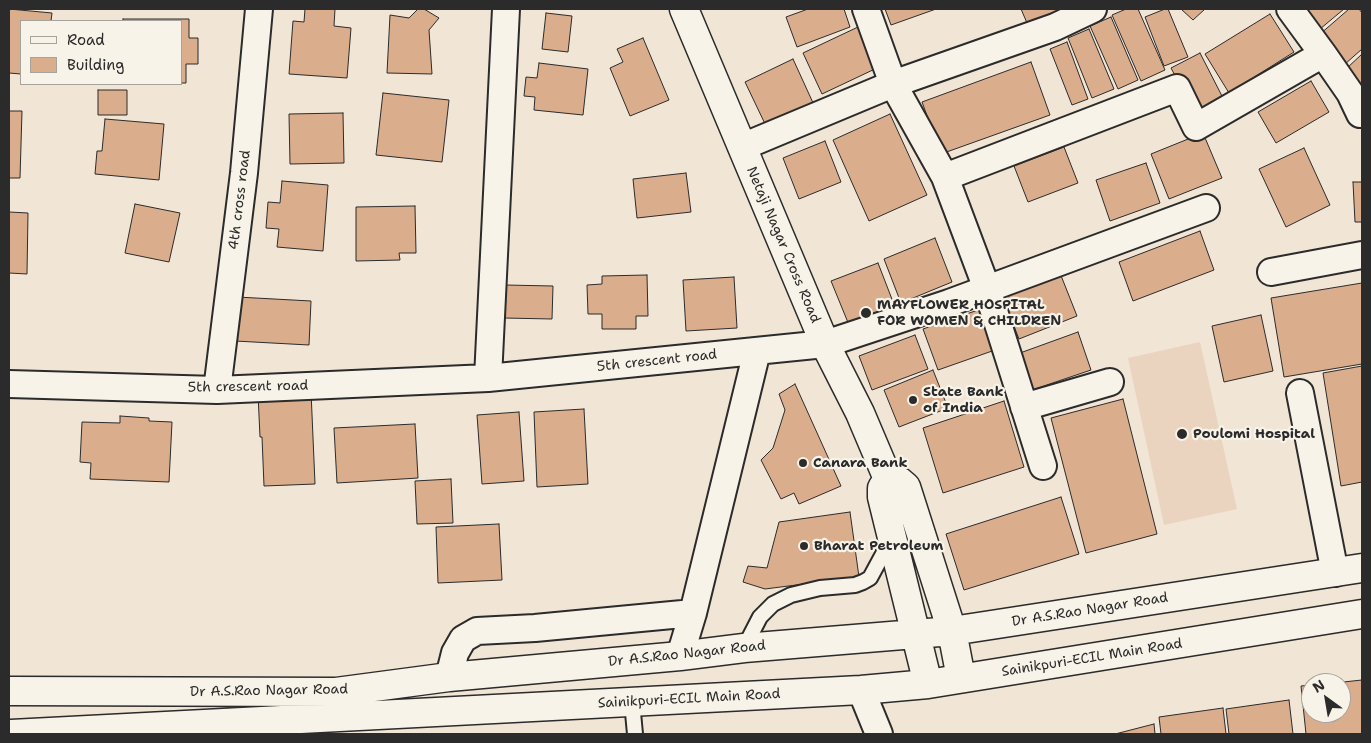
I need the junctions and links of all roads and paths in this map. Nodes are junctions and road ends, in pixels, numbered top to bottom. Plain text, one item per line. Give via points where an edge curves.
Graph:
1 (259, 9) edge
2 (506, 9) edge
3 (684, 9) edge
4 (866, 9) edge
5 (1094, 9) edge
6 (1290, 9) edge
7 (1323, 54) junction
8 (893, 84) junction
9 (1360, 114) dead end
10 (742, 147) junction
11 (945, 177) junction
12 (1206, 208) dead end
13 (1362, 255) edge
14 (1271, 272) dead end
15 (987, 289) junction
16 (825, 344) junction
17 (758, 351) junction
18 (488, 378) junction
19 (1110, 382) dead end
20 (9, 384) edge
21 (217, 390) junction
22 (1300, 393) dead end
23 (1024, 407) junction
24 (1043, 466) dead end
25 (888, 479) junction
26 (889, 532) junction
27 (1362, 568) edge
28 (1335, 572) junction
29 (693, 613) junction
30 (1362, 614) edge
31 (952, 631) junction
32 (916, 633) junction
33 (744, 648) junction
34 (680, 656) junction
35 (450, 677) junction
36 (961, 678) junction
37 (928, 684) junction
38 (861, 690) junction
39 (9, 692) edge
40 (632, 702) junction
41 (11, 734) edge
42 (635, 734) edge
43 (878, 734) edge

1 - 21 street, 4th cross road via 244,172
2 - 18 street
3 - 10 main road, Netaji Nagar Cross Road
4 - 8 street
5 - 8 street via 1055,27
6 - 7 street
7 - 9 street via 1350,93
7 - 11 street via 1196,127 1177,88
8 - 10 street
8 - 11 street
10 - 16 main road, Netaji Nagar Cross Road
11 - 15 street
12 - 15 street, 5th crescent road
13 - 14 street
15 - 16 street, 5th crescent road
15 - 23 street
16 - 17 street, 5th crescent road
16 - 25 main road, Netaji Nagar Cross Road via 860,413
17 - 18 street, 5th crescent road
17 - 29 street
18 - 21 street, 5th crescent road
19 - 23 street
20 - 21 street, 5th crescent road
22 - 28 street
23 - 24 street
25 - 26 main road via 882,488 882,497
25 - 31 main road via 899,481 906,487
26 - 32 main road
26 - 33 lane via 883,554 870,578 855,585 791,594 773,604 760,617
27 - 28 main road, Dr A.S.Rao Nagar Road
28 - 31 main road, Dr A.S.Rao Nagar Road
29 - 34 street
29 - 35 street via 477,631 463,639 455,653
30 - 36 main road, Sainikpuri-ECIL Main Road
31 - 32 main road, Dr A.S.Rao Nagar Road
31 - 36 main road
32 - 33 main road, Dr A.S.Rao Nagar Road
32 - 37 main road
33 - 34 main road, Dr A.S.Rao Nagar Road
34 - 35 main road, Dr A.S.Rao Nagar Road
35 - 39 main road, Dr A.S.Rao Nagar Road via 336,692
36 - 37 main road, Sainikpuri-ECIL Main Road
37 - 38 main road, Sainikpuri-ECIL Main Road
38 - 40 main road, Sainikpuri-ECIL Main Road
38 - 43 street
40 - 41 main road, Sainikpuri-ECIL Main Road
40 - 42 lane

